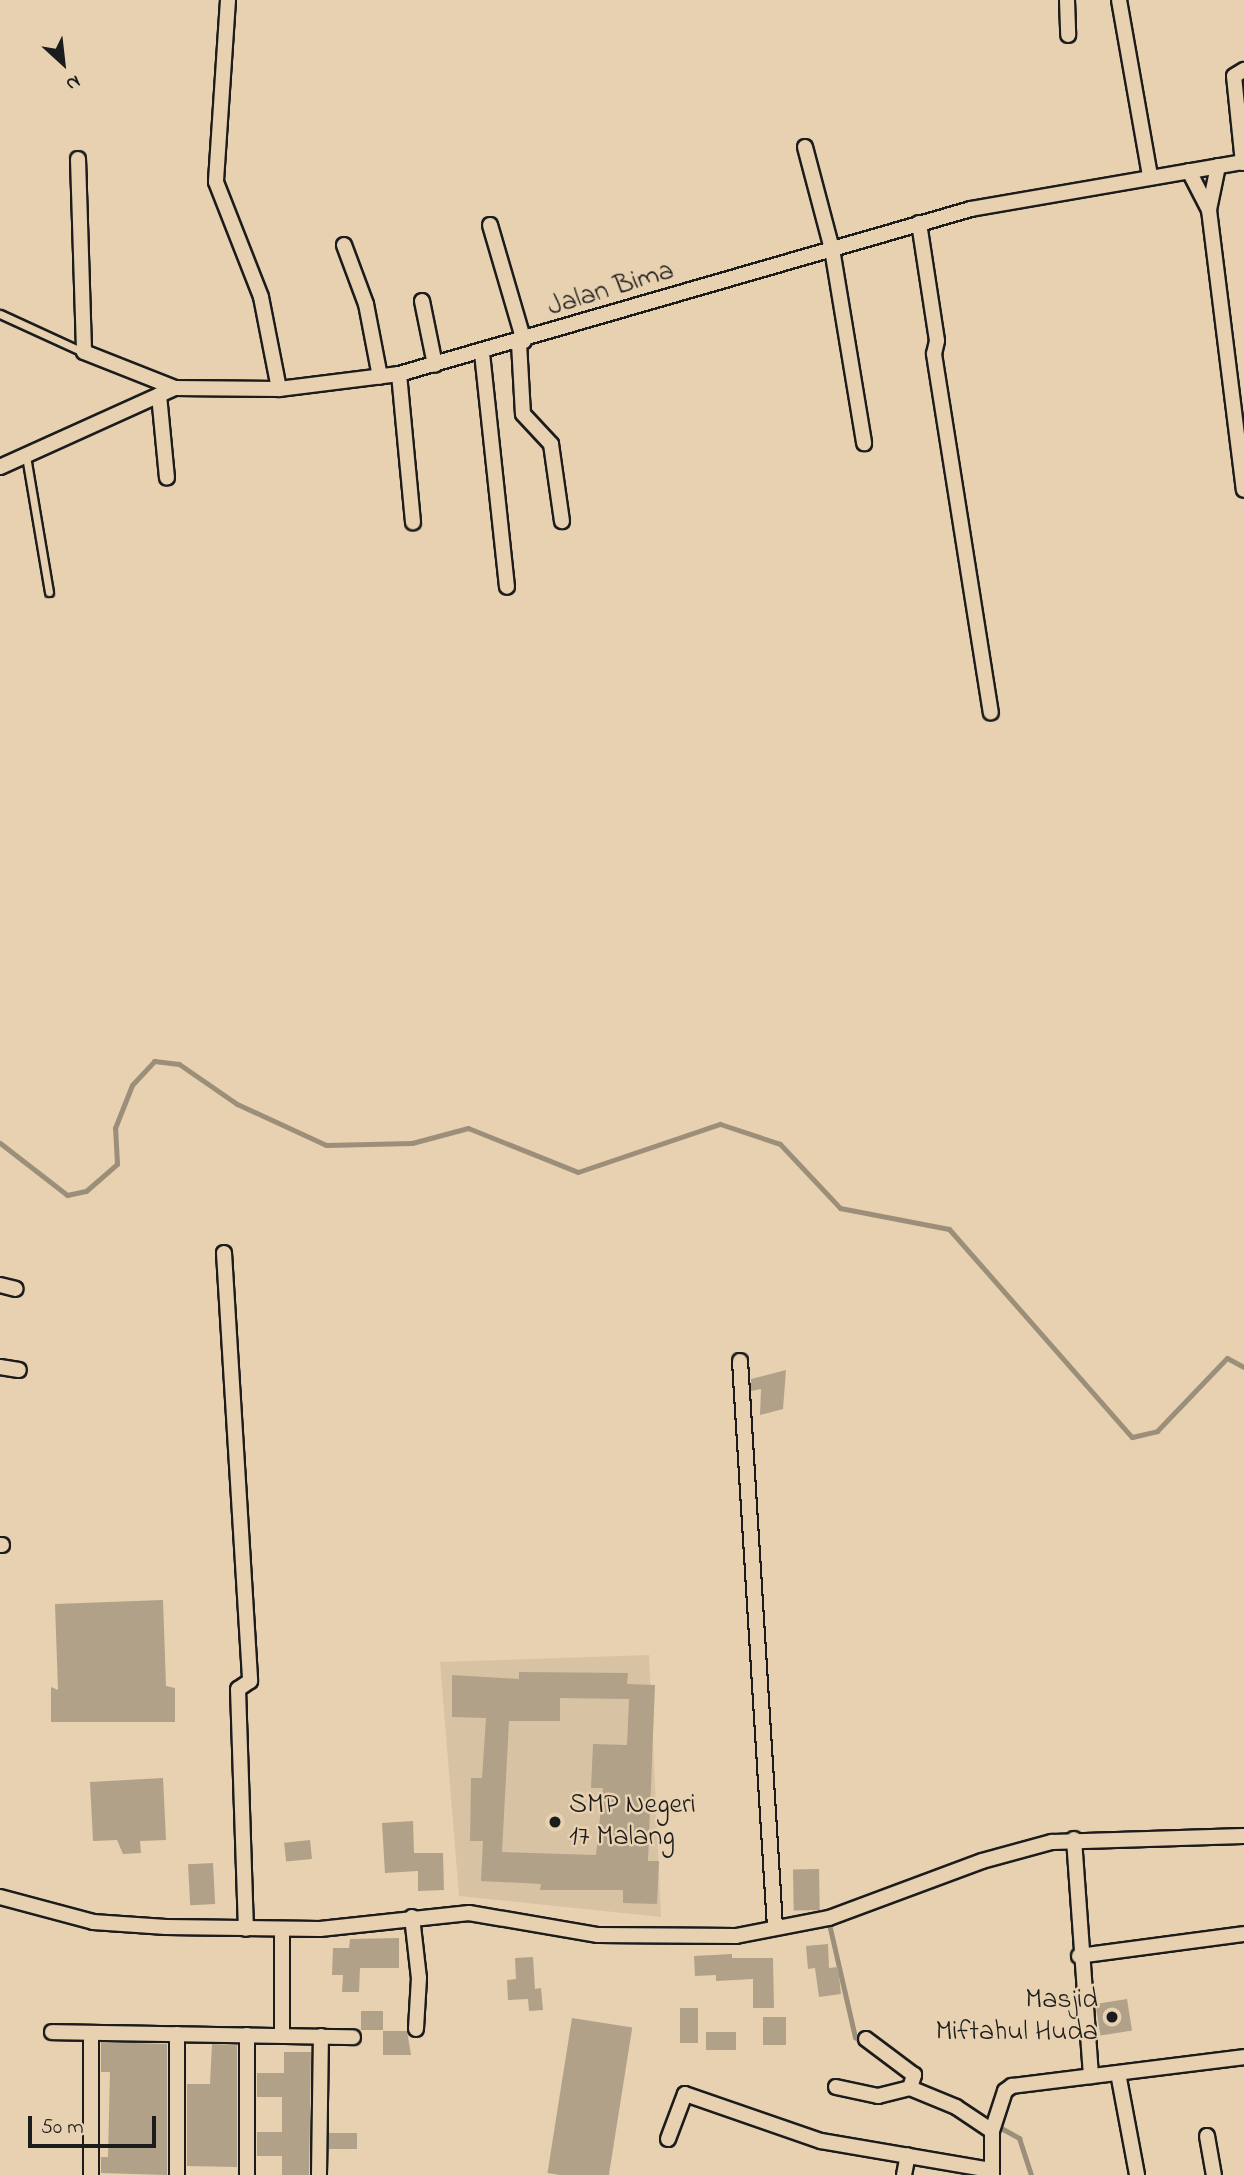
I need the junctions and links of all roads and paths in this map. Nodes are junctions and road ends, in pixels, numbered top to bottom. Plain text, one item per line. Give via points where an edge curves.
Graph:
1 (228, 0) edge
2 (1067, 0) edge
3 (1119, 0) edge
4 (1068, 35) dead end
5 (1244, 70) edge
6 (805, 146) dead end
7 (78, 159) dead end
8 (1244, 162) edge
9 (1218, 166) junction
10 (1189, 171) junction
11 (1150, 176) junction
12 (1209, 209) junction
13 (919, 223) junction
14 (490, 225) dead end
15 (344, 245) dead end
16 (832, 249) junction
17 (422, 301) dead end
18 (0, 314) edge
19 (522, 342) junction
20 (84, 352) junction
21 (482, 353) junction
22 (435, 365) junction
23 (399, 374) junction
24 (380, 377) junction
25 (175, 388) junction
26 (279, 389) junction
27 (159, 395) junction
28 (863, 443) dead end
29 (26, 456) junction
30 (0, 467) edge
31 (167, 478) dead end
32 (1244, 490) edge
33 (562, 521) dead end
34 (413, 522) dead end
35 (507, 587) dead end
36 (49, 592) dead end
37 (990, 713) dead end
38 (225, 1253) dead end
39 (0, 1286) edge
40 (16, 1289) dead end
41 (740, 1360) dead end
42 (0, 1367) edge
43 (19, 1370) dead end
44 (1244, 1836) edge
45 (1074, 1839) junction
46 (0, 1897) edge
47 (412, 1917) junction
48 (775, 1926) junction
49 (246, 1929) junction
50 (282, 1930) junction
51 (1244, 1934) edge
52 (1079, 1956) junction
53 (416, 2029) dead end
54 (52, 2032) dead end
55 (91, 2033) junction
56 (177, 2034) junction
57 (247, 2035) junction
58 (282, 2036) junction
59 (321, 2036) junction
60 (353, 2037) dead end
61 (866, 2039) dead end
62 (1244, 2057) edge
63 (1118, 2073) junction
64 (1091, 2076) junction
65 (912, 2083) junction
66 (836, 2087) dead end
67 (992, 2132) junction
68 (1207, 2136) dead end
69 (668, 2139) dead end
70 (908, 2155) junction
71 (991, 2172) edge
72 (91, 2175) edge
73 (177, 2175) edge
74 (247, 2175) edge
75 (319, 2175) edge
76 (904, 2175) edge
77 (1137, 2175) edge
78 (1214, 2175) edge

1 - 26 street via 216,182 261,297
2 - 4 street
3 - 11 street
5 - 8 street via 1234,76
6 - 16 street
7 - 20 street
8 - 9 street, Jalan Bima
9 - 10 street, Jalan Bima
9 - 12 street
10 - 11 street, Jalan Bima
10 - 12 street
11 - 13 street, Jalan Bima via 1042,194
12 - 32 street
13 - 16 street, Jalan Bima
13 - 37 street via 937,341 934,354
14 - 19 street
15 - 24 street via 366,304
16 - 19 street, Jalan Bima
16 - 28 street
17 - 22 street
18 - 20 lane
19 - 21 street, Jalan Bima
19 - 33 street via 523,414 551,444
20 - 25 street
21 - 22 street, Jalan Bima
21 - 35 street
22 - 23 street, Jalan Bima
23 - 24 street, Jalan Bima
23 - 34 street
24 - 26 street, Jalan Bima
25 - 26 street, Jalan Bima
25 - 27 street, Jalan Bima
27 - 29 street, Jalan Bima
27 - 31 street
29 - 30 street, Jalan Bima
29 - 36 lane
38 - 49 street via 250,1681 238,1689
39 - 40 street
41 - 48 street
42 - 43 street
44 - 45 street
45 - 48 street via 982,1861 829,1919
45 - 52 street
46 - 49 street via 93,1922
47 - 48 street via 469,1913 598,1935 659,1938 736,1936
47 - 50 street via 341,1928
47 - 53 street via 419,1978
49 - 50 street
50 - 58 street
51 - 52 street
52 - 64 street
54 - 55 street
55 - 56 street
55 - 72 street
56 - 57 street
56 - 73 street
57 - 58 street
57 - 74 street
58 - 59 street
59 - 60 street
59 - 75 street
61 - 65 street
62 - 63 street
63 - 64 street
63 - 77 street
64 - 67 street via 1012,2086 1005,2091
65 - 66 street via 888,2096
65 - 67 street
67 - 71 street
68 - 78 street
69 - 70 street via 685,2094 821,2141
70 - 71 street
70 - 76 street

